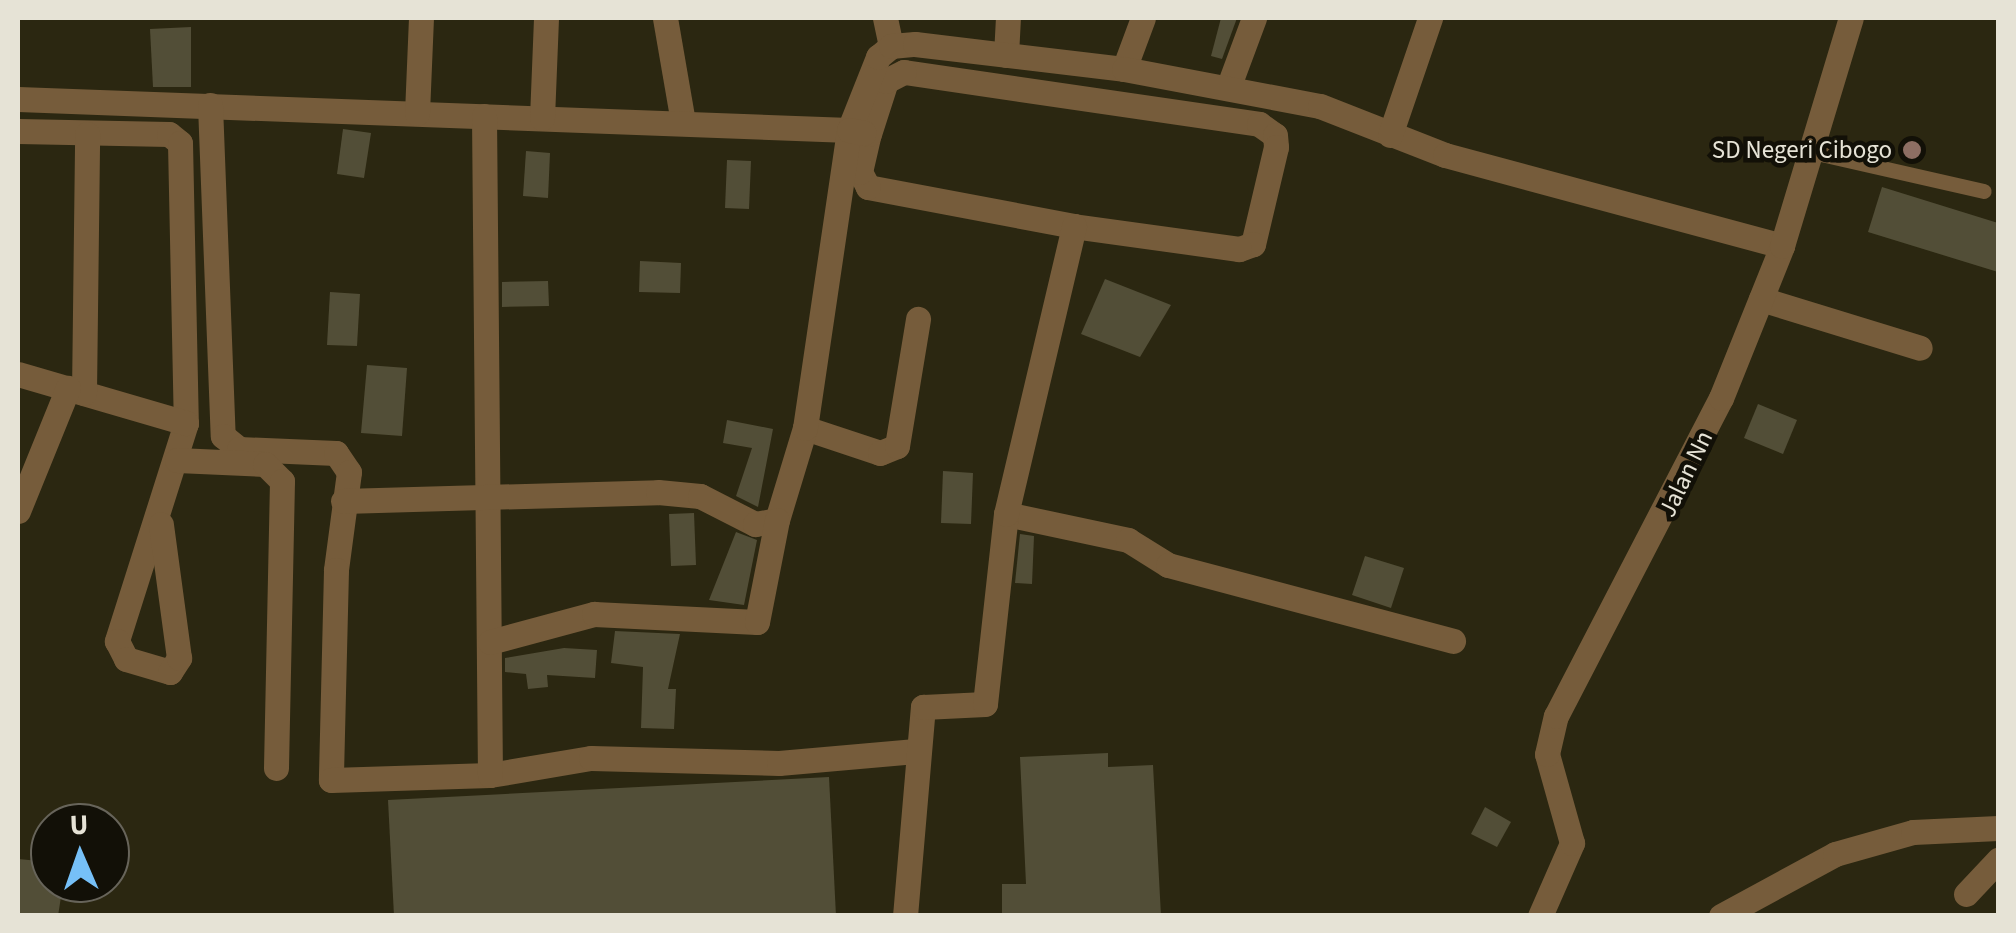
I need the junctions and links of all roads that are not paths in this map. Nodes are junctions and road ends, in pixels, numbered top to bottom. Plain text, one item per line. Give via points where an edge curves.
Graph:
1 (421, 18) edge
2 (546, 18) edge
3 (665, 18) edge
4 (886, 18) edge
5 (1008, 18) edge
6 (1143, 18) edge
7 (1254, 18) edge
8 (1430, 18) edge
9 (1851, 18) edge
10 (892, 46) junction
11 (1006, 54) junction
12 (1124, 69) junction
13 (1228, 88) junction
14 (18, 100) edge
15 (210, 104) junction
16 (417, 114) junction
17 (484, 116) junction
18 (542, 118) junction
19 (682, 122) junction
20 (18, 131) edge
21 (859, 132) junction
22 (87, 134) junction
23 (1390, 135) junction
24 (1812, 152) junction
25 (1984, 191) dead end
26 (1074, 226) junction
27 (1782, 246) junction
28 (1761, 300) junction
29 (918, 320) dead end
30 (1920, 348) dead end
31 (18, 374) edge
32 (76, 391) junction
33 (186, 424) junction
34 (805, 428) junction
35 (177, 460) junction
36 (492, 499) junction
37 (343, 501) junction
38 (18, 511) edge
39 (1006, 514) junction
40 (776, 520) junction
41 (160, 524) junction
42 (1453, 640) dead end
43 (490, 642) junction
44 (915, 751) junction
45 (276, 768) dead end
46 (490, 775) junction
47 (1998, 828) edge
48 (1998, 860) edge
49 (1966, 894) dead end
50 (905, 916) edge
51 (1540, 916) edge
52 (1721, 916) edge

1 - 16 street
2 - 18 street
3 - 19 street
4 - 10 street
5 - 11 street
6 - 12 street
7 - 13 street
8 - 23 street
9 - 24 street, Jalan Nn
10 - 11 street
10 - 21 street via 878,57
11 - 12 street
12 - 13 street
13 - 23 street via 1320,106
14 - 15 street
15 - 16 street
15 - 37 street via 224,436 240,449 336,453 350,472
16 - 17 street
17 - 18 street
17 - 36 street
18 - 19 street
19 - 21 street
20 - 22 street
21 - 26 street via 860,172 868,187
21 - 26 street via 886,81 904,72 1259,124 1275,135 1256,235 1246,248
21 - 34 street
22 - 32 street
22 - 33 street via 169,134 180,143
23 - 27 street
24 - 25 lane
24 - 27 street, Jalan Nn
26 - 39 street
27 - 28 street, Jalan Nn
28 - 30 street
28 - 51 street, Jalan Nn via 1694,460 1556,716 1547,754 1572,844
29 - 34 street via 897,446 880,452
31 - 32 street
32 - 33 street
32 - 38 street
33 - 35 street
34 - 40 street
35 - 41 street
35 - 45 street via 266,464 282,482
36 - 37 street
36 - 40 street via 681,494 755,524
36 - 43 street
37 - 46 street via 331,780
39 - 42 street via 1128,540 1168,565
39 - 44 street via 985,704 922,707
40 - 43 street via 758,622 594,614
41 - 41 street via 118,641 126,659 170,672 180,658
43 - 46 street
44 - 46 street via 779,763 591,758
44 - 50 street
47 - 52 street via 1912,832 1835,854
48 - 49 street

